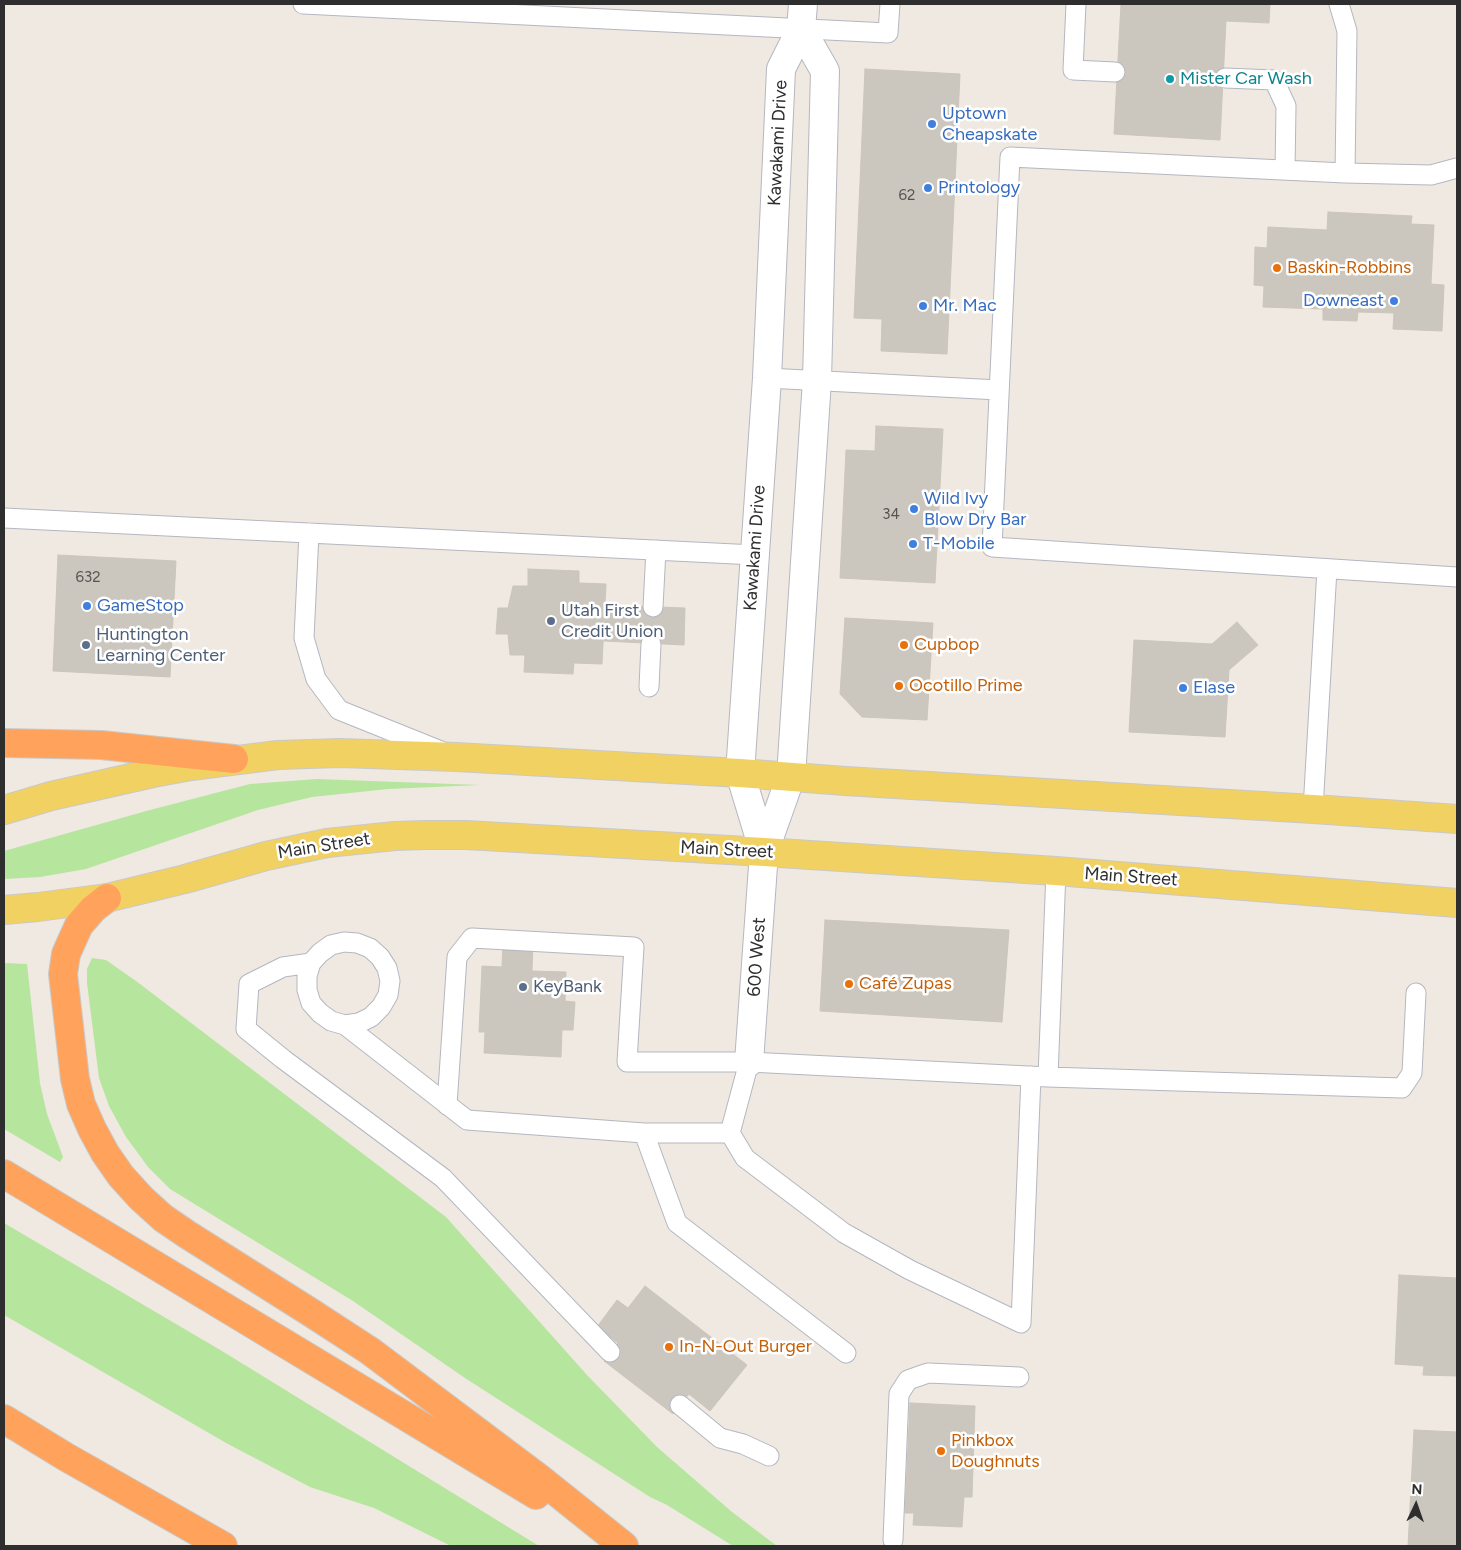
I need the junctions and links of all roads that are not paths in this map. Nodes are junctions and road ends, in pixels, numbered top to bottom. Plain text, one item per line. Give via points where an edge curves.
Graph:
1 (303, 4) edge
2 (890, 4) edge
3 (1076, 4) edge
4 (1339, 4) edge
5 (802, 16) edge
6 (1116, 72) dead end
7 (1225, 78) dead end
8 (1457, 168) edge
9 (1285, 170) junction
10 (1345, 173) junction
11 (767, 378) junction
12 (817, 380) junction
13 (999, 390) junction
14 (4, 518) edge
15 (309, 533) junction
16 (656, 550) junction
17 (754, 555) junction
18 (1327, 569) junction
19 (1457, 576) edge
20 (653, 607) dead end
21 (651, 644) dead end
22 (649, 687) dead end
23 (4, 743) edge
24 (456, 757) junction
25 (234, 759) junction
26 (740, 773) junction
27 (791, 776) junction
28 (1313, 809) junction
29 (4, 810) edge
30 (1457, 819) edge
31 (764, 852) junction
32 (1056, 871) junction
33 (107, 898) junction
34 (1457, 903) edge
35 (4, 910) edge
36 (311, 963) junction
37 (1416, 994) dead end
38 (345, 1025) junction
39 (749, 1062) junction
40 (1039, 1077) junction
41 (448, 1105) junction
42 (644, 1133) junction
43 (730, 1133) junction
44 (4, 1174) edge
45 (610, 1352) dead end
46 (846, 1353) dead end
47 (1019, 1378) dead end
48 (680, 1405) dead end
49 (4, 1419) edge
50 (769, 1456) dead end
51 (893, 1540) dead end
52 (223, 1546) edge
53 (623, 1546) edge

1 - 5 lane
2 - 5 lane via 888,33
3 - 6 lane via 1073,70
4 - 10 lane via 1348,31
5 - 11 street, Kawakami Drive via 781,69
5 - 12 street via 825,71
7 - 9 lane via 1274,80 1286,106
8 - 10 lane via 1431,175
9 - 10 lane
9 - 13 lane via 1010,157
11 - 12 lane
11 - 17 street, Kawakami Drive
12 - 13 lane
12 - 27 street
13 - 18 lane via 992,547
14 - 15 lane
15 - 16 lane
15 - 24 lane via 304,638 316,679 339,710
16 - 17 lane
16 - 20 lane
17 - 26 street, Kawakami Drive
18 - 19 lane
18 - 28 lane
21 - 22 lane
23 - 25 highway via 101,745
24 - 25 main road via 340,752
24 - 26 main road
25 - 29 main road via 153,773
26 - 27 main road
26 - 31 street, Kawakami Drive
27 - 28 main road
27 - 31 street
28 - 30 main road
31 - 32 main road, Main Street
31 - 33 main road, Main Street via 466,835 395,836 293,849
31 - 39 street, 600 West
32 - 34 main road, Main Street
32 - 40 lane
33 - 35 main road, Main Street
33 - 53 highway via 79,925 66,954 63,974 74,1079 81,1104 105,1153 121,1176 163,1218 370,1352 539,1478
36 - 38 lane via 307,976 311,1003 331,1021
36 - 38 lane via 330,945 344,942 370,948 387,968 390,981 388,995 381,1007 372,1018
36 - 45 lane via 284,967 249,984 246,1029 443,1178
37 - 40 lane via 1412,1073 1402,1088
38 - 41 lane
39 - 40 lane
39 - 41 lane via 628,1062 634,947 472,938 457,957
39 - 43 lane
40 - 43 lane via 1021,1323 910,1270 844,1233 745,1158
41 - 42 lane via 467,1120
42 - 43 lane
42 - 46 lane via 677,1223
44 - 53 highway
47 - 51 lane via 928,1373 908,1380 899,1394
48 - 50 lane via 720,1438
49 - 52 highway

